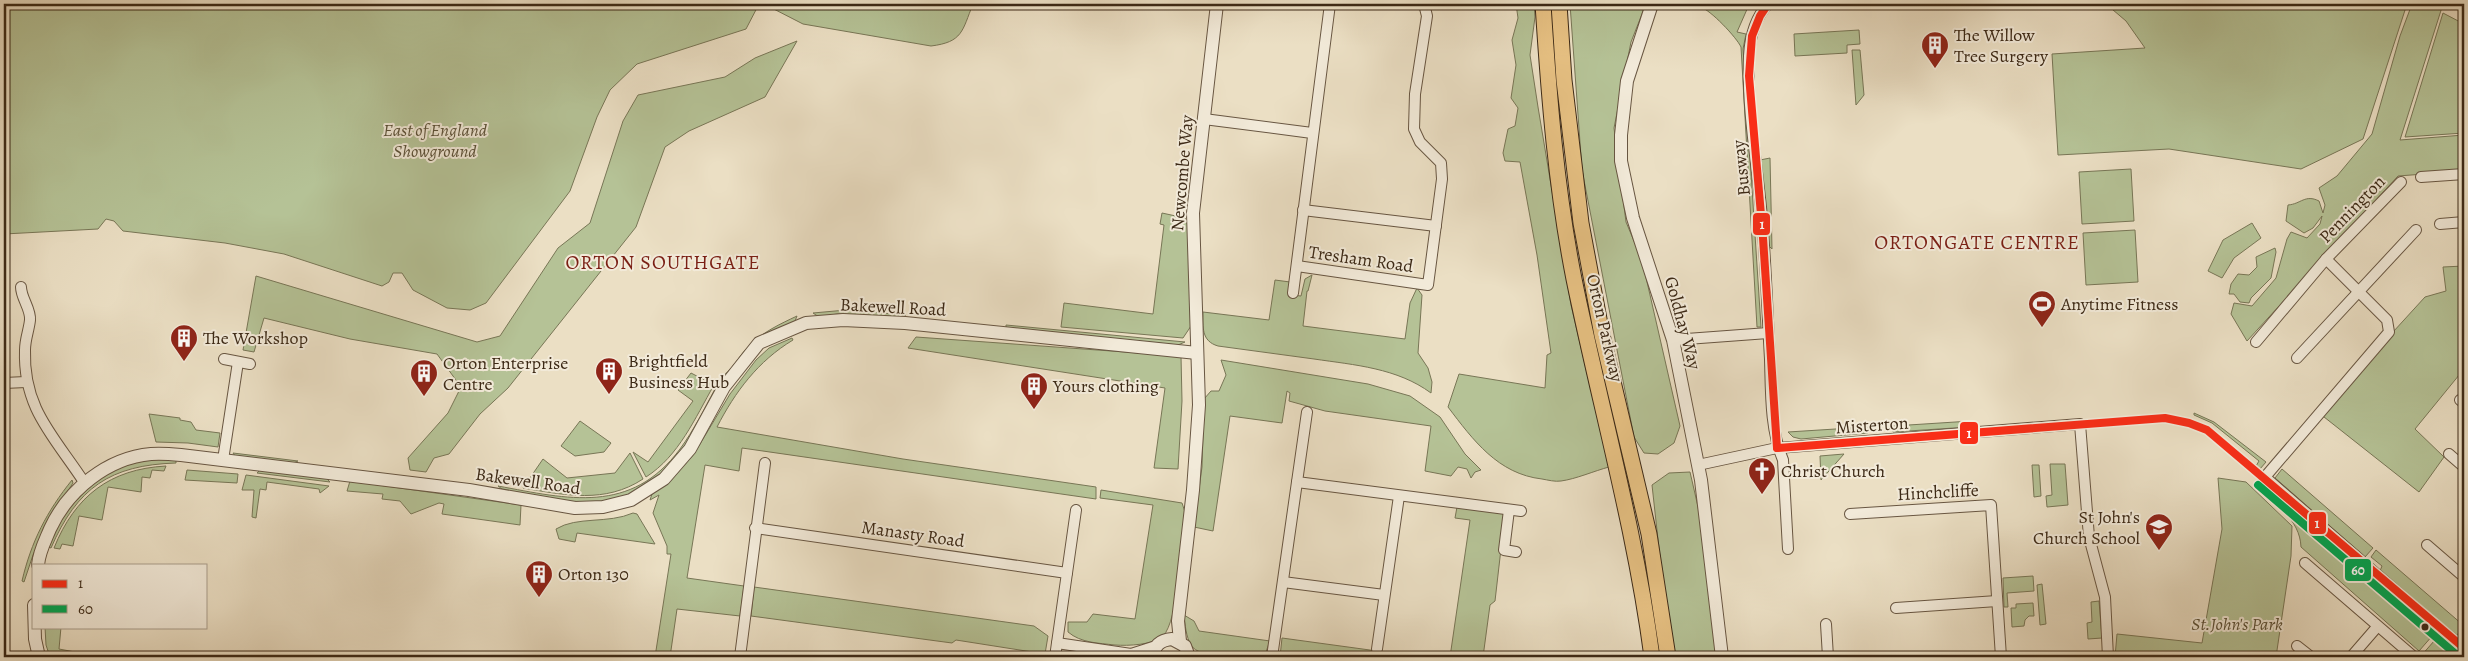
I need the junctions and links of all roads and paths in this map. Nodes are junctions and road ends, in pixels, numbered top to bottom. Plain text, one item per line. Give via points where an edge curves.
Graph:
1 (1217, 4) edge
2 (1330, 4) edge
3 (1424, 4) edge
4 (1542, 4) edge
5 (1558, 4) edge
6 (1652, 4) edge
7 (1761, 6) edge
8 (1204, 118) junction
9 (1312, 134) junction
10 (2464, 174) edge
11 (2421, 176) dead end
12 (2401, 182) dead end
13 (1303, 210) junction
14 (2464, 222) edge
15 (2440, 224) dead end
16 (1436, 226) junction
17 (2416, 230) dead end
18 (2326, 260) junction
19 (1297, 266) junction
20 (21, 287) dead end
21 (1293, 293) dead end
22 (2358, 293) junction
23 (1768, 333) junction
24 (1674, 340) junction
25 (2256, 342) dead end
26 (1197, 353) junction
27 (2297, 358) dead end
28 (224, 359) dead end
29 (238, 362) junction
30 (250, 364) dead end
31 (26, 382) junction
32 (4, 383) edge
33 (1307, 412) dead end
34 (1777, 448) junction
35 (2449, 454) dead end
36 (223, 460) junction
37 (765, 463) dead end
38 (1698, 465) junction
39 (2464, 467) edge
40 (84, 482) junction
41 (1297, 482) junction
42 (1399, 496) junction
43 (1076, 510) dead end
44 (1509, 510) junction
45 (1521, 512) dead end
46 (1850, 514) dead end
47 (755, 528) junction
48 (2427, 545) dead end
49 (1788, 549) dead end
50 (1516, 552) dead end
51 (2305, 563) dead end
52 (38, 564) edge
53 (1067, 573) junction
54 (2464, 577) edge
55 (1283, 582) junction
56 (1384, 595) junction
57 (1997, 601) junction
58 (1896, 608) dead end
59 (1178, 621) junction
60 (1826, 624) dead end
61 (2377, 627) junction
62 (34, 628) edge
63 (2462, 642) edge
64 (1057, 643) junction
65 (2297, 646) dead end
66 (1158, 648) edge
67 (1377, 649) dead end
68 (1189, 652) edge
69 (1136, 655) edge
70 (39, 657) edge
71 (740, 657) edge
72 (1055, 657) edge
73 (1272, 657) edge
74 (1652, 657) edge
75 (1668, 657) edge
76 (1722, 657) edge
77 (1828, 657) edge
78 (2001, 657) edge
79 (2108, 657) edge
80 (2311, 657) edge
81 (2351, 657) edge
82 (2414, 657) edge

1 - 8 street, Newcombe Way
2 - 9 street, Tresham Road
3 - 16 street, Tresham Road via 1427,16 1415,94 1414,129 1420,142 1441,163
4 - 74 main road, Orton Parkway via 1565,224 1586,337 1633,538
5 - 75 main road, Orton Parkway via 1581,223 1602,335 1649,534
6 - 24 street, Goldhay Way via 1627,81 1621,161 1633,218
7 - 23 street, Busway via 1749,57
8 - 9 street
8 - 26 street, Newcombe Way via 1193,213
9 - 13 street, Tresham Road
10 - 11 street
12 - 18 street, Pennington
13 - 16 street
13 - 19 street, Tresham Road
14 - 15 street
16 - 19 street, Tresham Road via 1428,285
17 - 22 street
18 - 22 street, Pennington
18 - 25 street, Pennington
19 - 21 street, Tresham Road
20 - 31 street via 30,318 25,339
22 - 27 street
22 - 63 street, Pennington via 2387,320 2389,332 2265,476
23 - 24 street
23 - 34 street, Busway
24 - 38 street, Goldhay Way
26 - 36 street, Bakewell Road via 905,323 843,320 806,323 759,344 724,387 690,449 664,479 631,500 603,507 567,507 460,489
26 - 59 street, Newcombe Way via 1200,405
28 - 29 street
29 - 30 street
29 - 36 street
31 - 32 street
31 - 40 street via 40,420
33 - 41 street
34 - 38 street, Misterton
34 - 49 street, Busway via 1783,460
34 - 79 street, Misterton via 2080,424 2089,537 2105,597
35 - 39 street
36 - 40 street, Bakewell Road via 150,454 118,463
37 - 47 street
38 - 76 street, Goldhay Way
40 - 52 street, Bakewell Road via 53,522
41 - 42 street
41 - 55 street
42 - 44 street
42 - 56 street
43 - 53 street
44 - 45 street
44 - 50 street via 1504,550
46 - 57 street, Hinchcliffe via 1991,505
47 - 53 street, Manasty Road
47 - 71 street
48 - 54 street
51 - 61 street
53 - 64 street
55 - 56 street
55 - 73 street
56 - 67 street
57 - 58 street
57 - 78 street, Hinchcliffe
59 - 66 street
59 - 68 street, Newcombe Way
60 - 77 street
61 - 81 street
61 - 82 street
62 - 70 street
64 - 69 street
64 - 72 street
65 - 80 street
66 - 68 street
66 - 69 street

